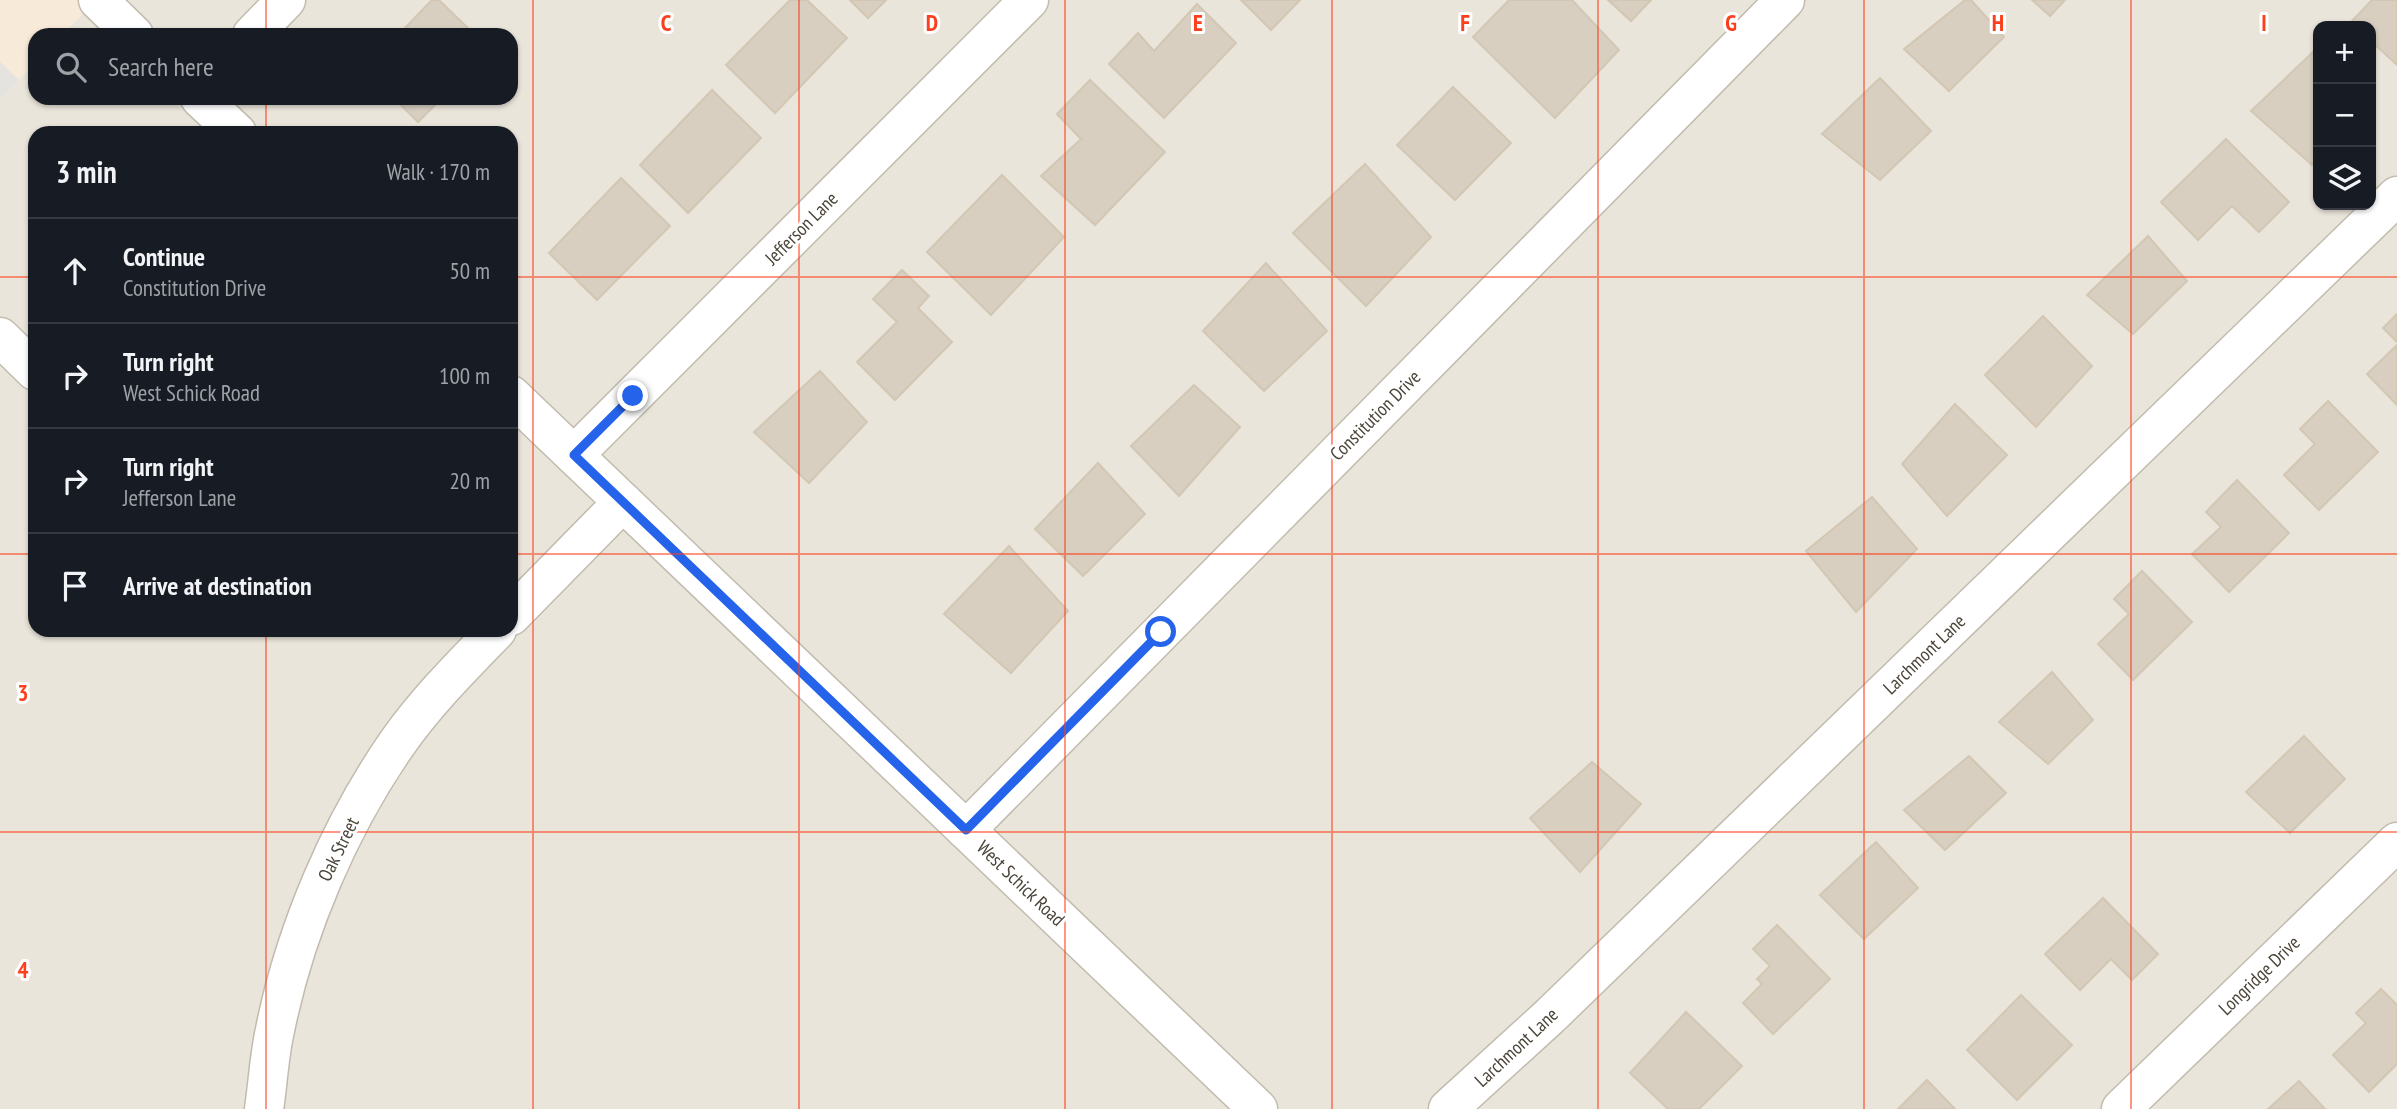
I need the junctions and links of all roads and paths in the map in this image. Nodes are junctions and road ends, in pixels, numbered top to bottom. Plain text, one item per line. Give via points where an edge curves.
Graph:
1 (98, 0) edge
2 (286, 0) edge
3 (1029, 0) edge
4 (1785, 0) edge
5 (127, 28) edge
6 (259, 28) edge
7 (207, 105) edge
8 (230, 126) edge
9 (2397, 196) edge
10 (0, 337) edge
11 (28, 364) edge
12 (518, 402) edge
13 (574, 455) junction
14 (624, 502) junction
15 (518, 609) edge
16 (490, 637) edge
17 (966, 830) junction
18 (2397, 842) edge
19 (264, 1109) edge
20 (1258, 1109) edge
21 (1448, 1109) edge
22 (2120, 1109) edge

1 - 5 street
2 - 6 street
3 - 13 street, Jefferson Lane
4 - 17 street, Constitution Drive
7 - 8 street
9 - 21 street, Larchmont Lane via 1550,1016
10 - 11 street
12 - 13 street, West Schick Road
13 - 14 street, West Schick Road
14 - 15 street
14 - 17 street, West Schick Road
16 - 19 street, Oak Street via 397,742 343,834 304,925 275,1030
17 - 20 street, West Schick Road
18 - 22 street, Longridge Drive

